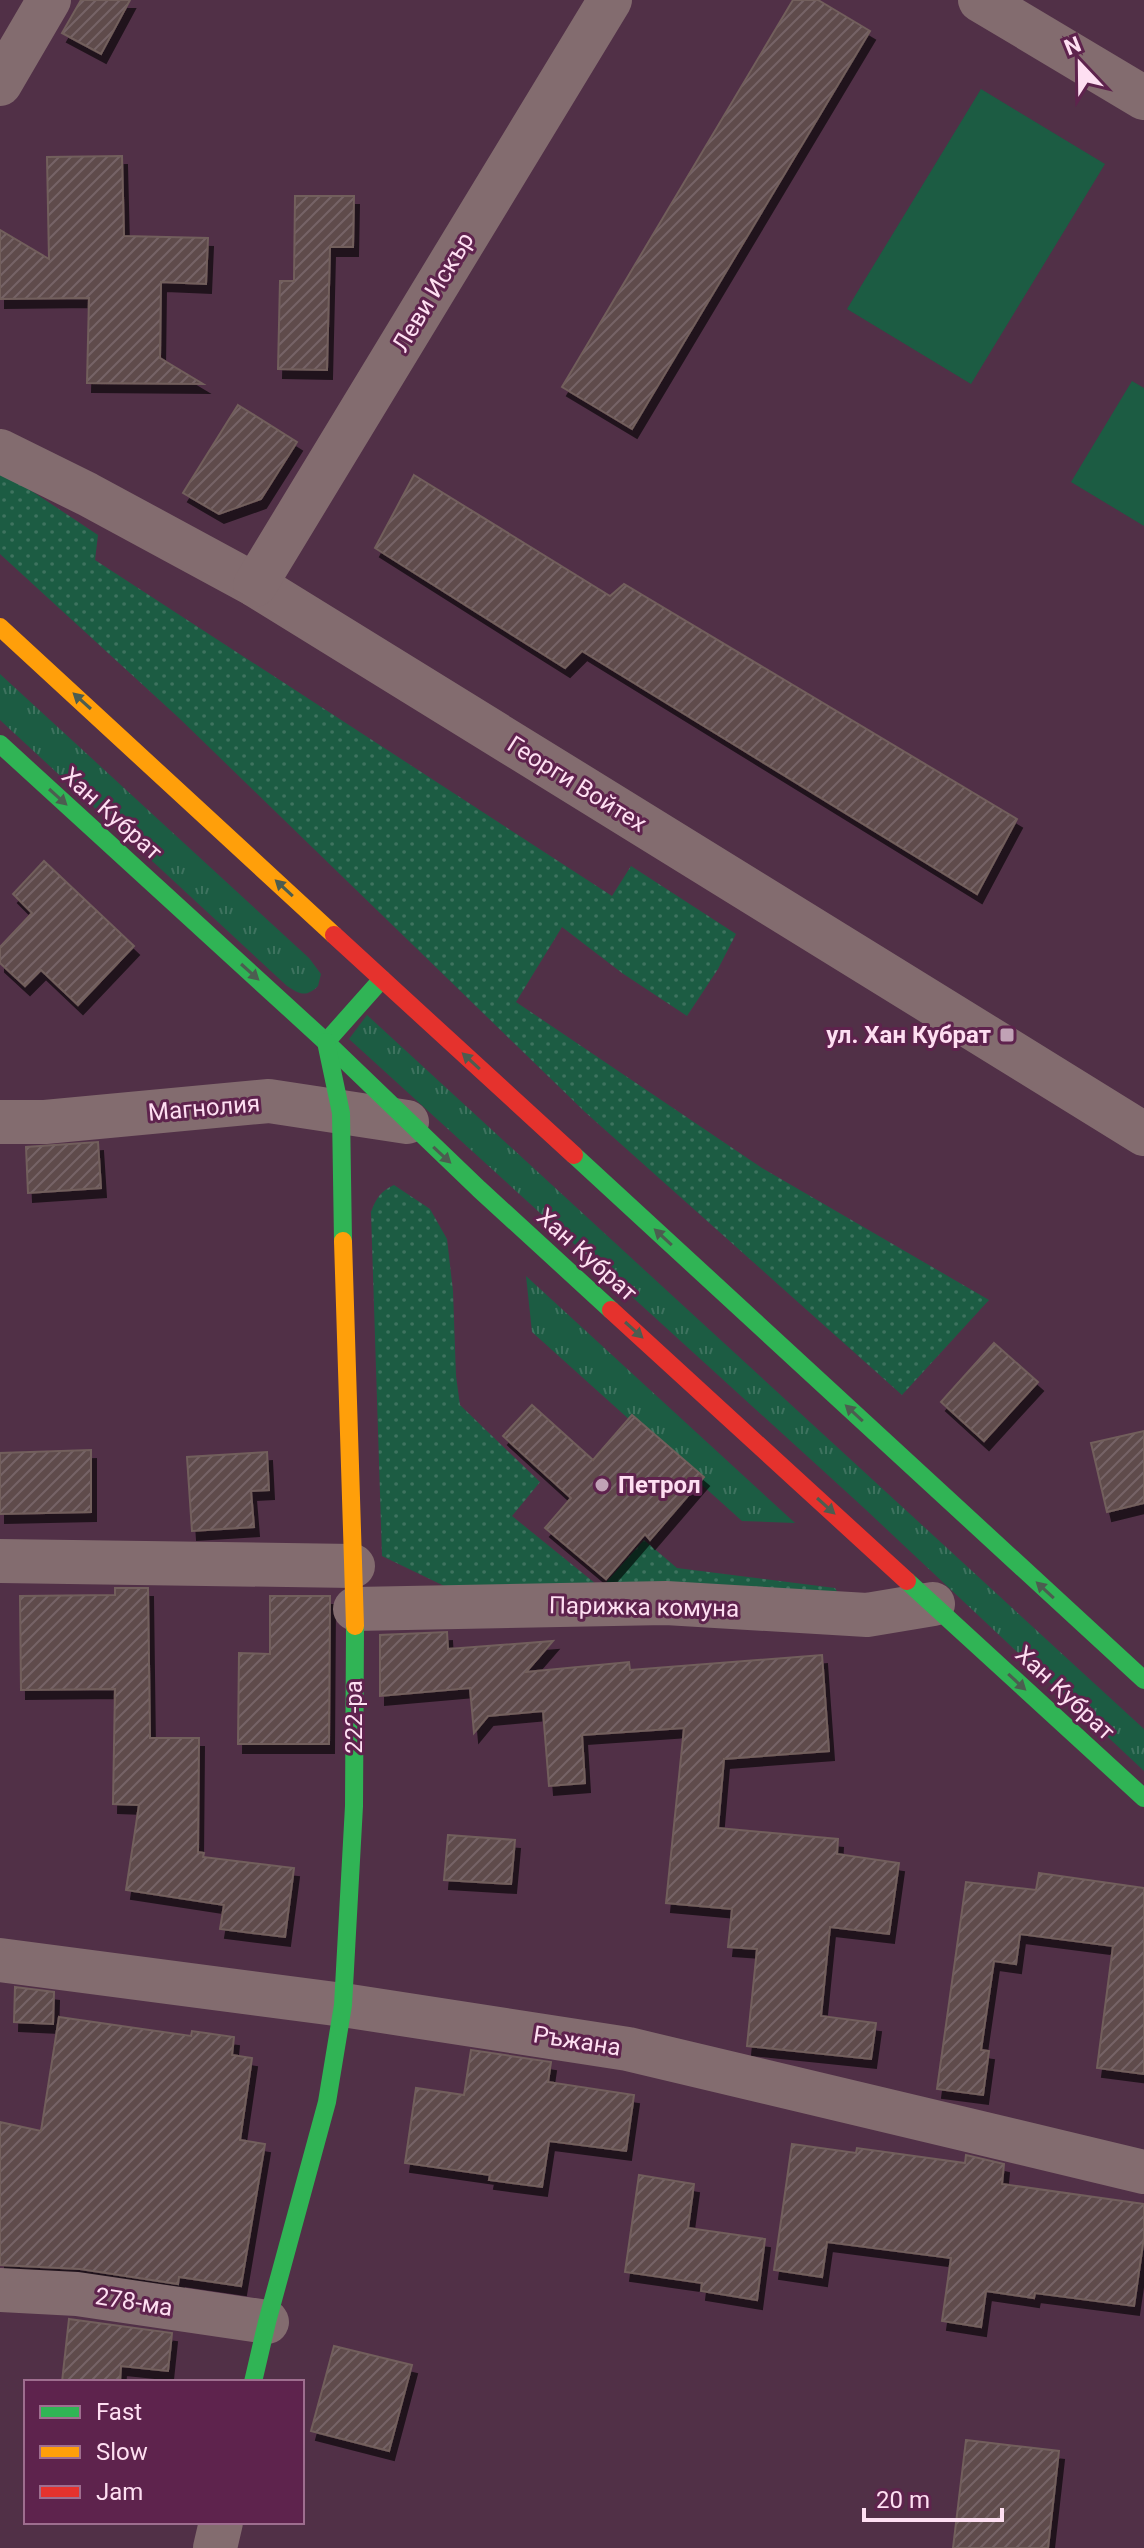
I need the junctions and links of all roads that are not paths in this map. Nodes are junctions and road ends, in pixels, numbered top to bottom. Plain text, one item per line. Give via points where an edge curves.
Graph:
1 (49, 0) edge
2 (610, 0) edge
3 (980, 0) edge
4 (0, 84) edge
5 (1144, 98) edge
6 (0, 451) edge
7 (255, 585) junction
8 (0, 627) edge
9 (0, 744) edge
10 (382, 979) junction
11 (326, 1042) junction
12 (341, 1113) junction
13 (0, 1122) edge
14 (407, 1122) junction
15 (1144, 1134) edge
16 (0, 1561) edge
17 (353, 1566) junction
18 (933, 1604) junction
19 (355, 1609) junction
20 (1144, 1680) edge
21 (1144, 1798) edge
22 (0, 1960) edge
23 (343, 2005) junction
24 (1144, 2172) edge
25 (0, 2290) edge
26 (267, 2322) junction
27 (253, 2380) edge
28 (221, 2524) edge
29 (215, 2548) edge

1 - 4 street
2 - 7 street, Леви Искър
3 - 5 street
6 - 7 street, Георги Войтех
7 - 15 street, Георги Войтех
10 -> 8 street
9 -> 11 street, Хан Кубрат
10 - 11 street
20 -> 10 street
11 - 12 street, 222-ра
11 - 14 street, Хан Кубрат
12 - 13 street, Магнолия via 269,1101
12 - 14 street, Магнолия
12 - 17 street, 222-ра
14 -> 18 street, Хан Кубрат
16 - 17 street
17 - 19 street, 222-ра
18 - 19 street, Парижка комуна via 867,1615 666,1603
18 -> 21 street, Хан Кубрат
19 - 23 street, 222-ра via 354,1806
22 - 23 street, Ръжана
23 - 24 street, Ръжана via 628,2049
23 - 26 street, 222-ра via 327,2102
25 - 26 street, 278-ма via 77,2294
26 - 27 street, 222-ра
28 - 29 street

